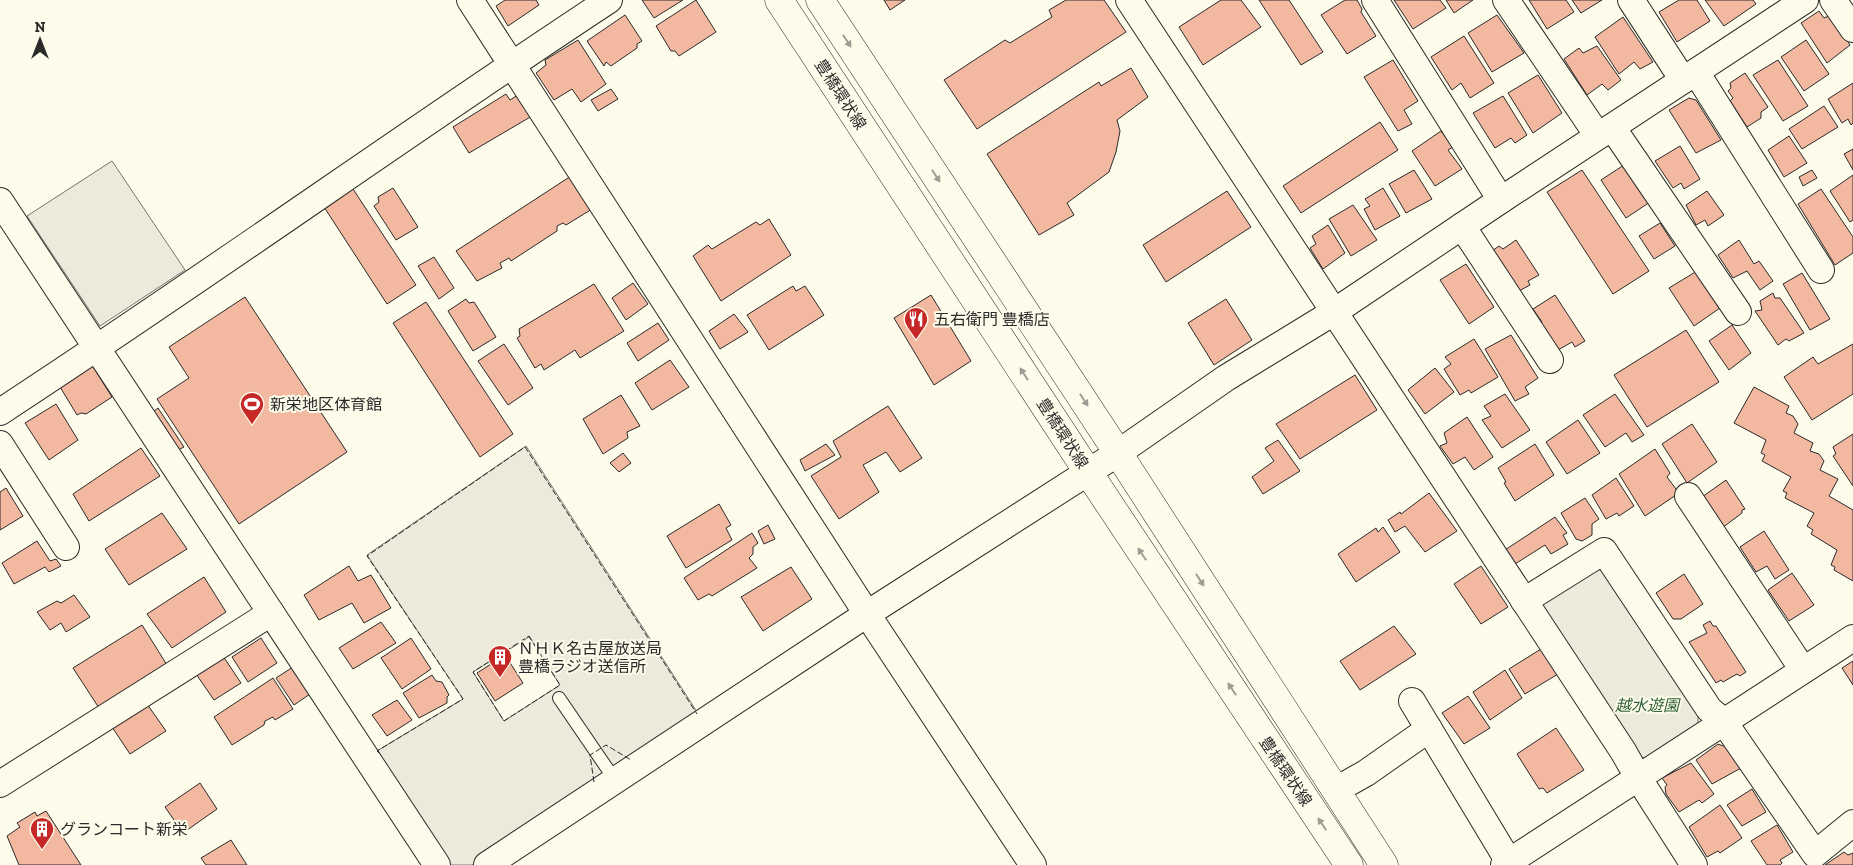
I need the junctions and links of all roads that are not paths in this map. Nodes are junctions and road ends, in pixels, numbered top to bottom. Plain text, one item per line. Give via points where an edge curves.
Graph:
1 (470, 0) edge
2 (609, 0) edge
3 (779, 0) edge
4 (820, 0) edge
5 (1129, 0) edge
6 (1375, 0) edge
7 (1506, 0) edge
8 (1631, 0) edge
9 (1805, 0) edge
10 (1833, 0) edge
11 (1853, 29) edge
12 (512, 64) junction
13 (1690, 76) junction
14 (1605, 132) junction
15 (1502, 200) junction
16 (0, 201) edge
17 (1462, 226) junction
18 (1821, 270) dead end
19 (1334, 312) junction
20 (1738, 312) dead end
21 (97, 348) junction
22 (1550, 360) dead end
23 (0, 412) edge
24 (0, 444) edge
25 (1118, 452) junction
26 (1088, 472) junction
27 (1688, 496) dead end
28 (66, 547) dead end
29 (1524, 601) junction
30 (271, 613) junction
31 (867, 614) junction
32 (1853, 638) edge
33 (1803, 670) junction
34 (558, 698) dead end
35 (1412, 701) dead end
36 (1724, 722) junction
37 (1429, 729) junction
38 (1638, 779) junction
39 (615, 780) junction
40 (0, 784) edge
41 (1336, 790) junction
42 (1853, 823) edge
43 (1506, 863) edge
44 (437, 865) edge
45 (487, 865) edge
46 (1033, 865) edge
47 (1349, 865) edge
48 (1384, 865) edge
49 (1694, 865) edge

1 - 12 street
2 - 12 street
26 -> 3 main road, 豊橋環状線
4 -> 25 main road, 豊橋環状線
5 - 19 street
6 - 15 street
7 - 14 street
8 - 13 street
9 - 13 street
10 - 11 street
12 - 21 street
12 - 31 street
13 - 14 street
13 - 18 street
14 - 15 street
14 - 20 street
15 - 17 street
16 - 21 street
17 - 19 street
17 - 22 street
19 - 25 street via 1226,378
19 - 29 street
21 - 23 street
21 - 30 street
24 - 28 street
25 - 26 street
25 -> 41 main road, 豊橋環状線
26 - 31 street
47 -> 26 main road, 豊橋環状線
27 - 33 street
29 - 36 street via 1604,551 1709,709
29 - 38 street
30 - 40 street
30 - 44 street
31 - 39 street
31 - 46 street
32 - 33 street
33 - 36 street
34 - 39 lane
35 - 37 street
36 - 38 street
36 - 42 street via 1815,854
37 - 41 street
37 - 43 street
38 - 43 street
38 - 49 street
39 - 45 street
41 - 48 main road, 豊橋環状線

